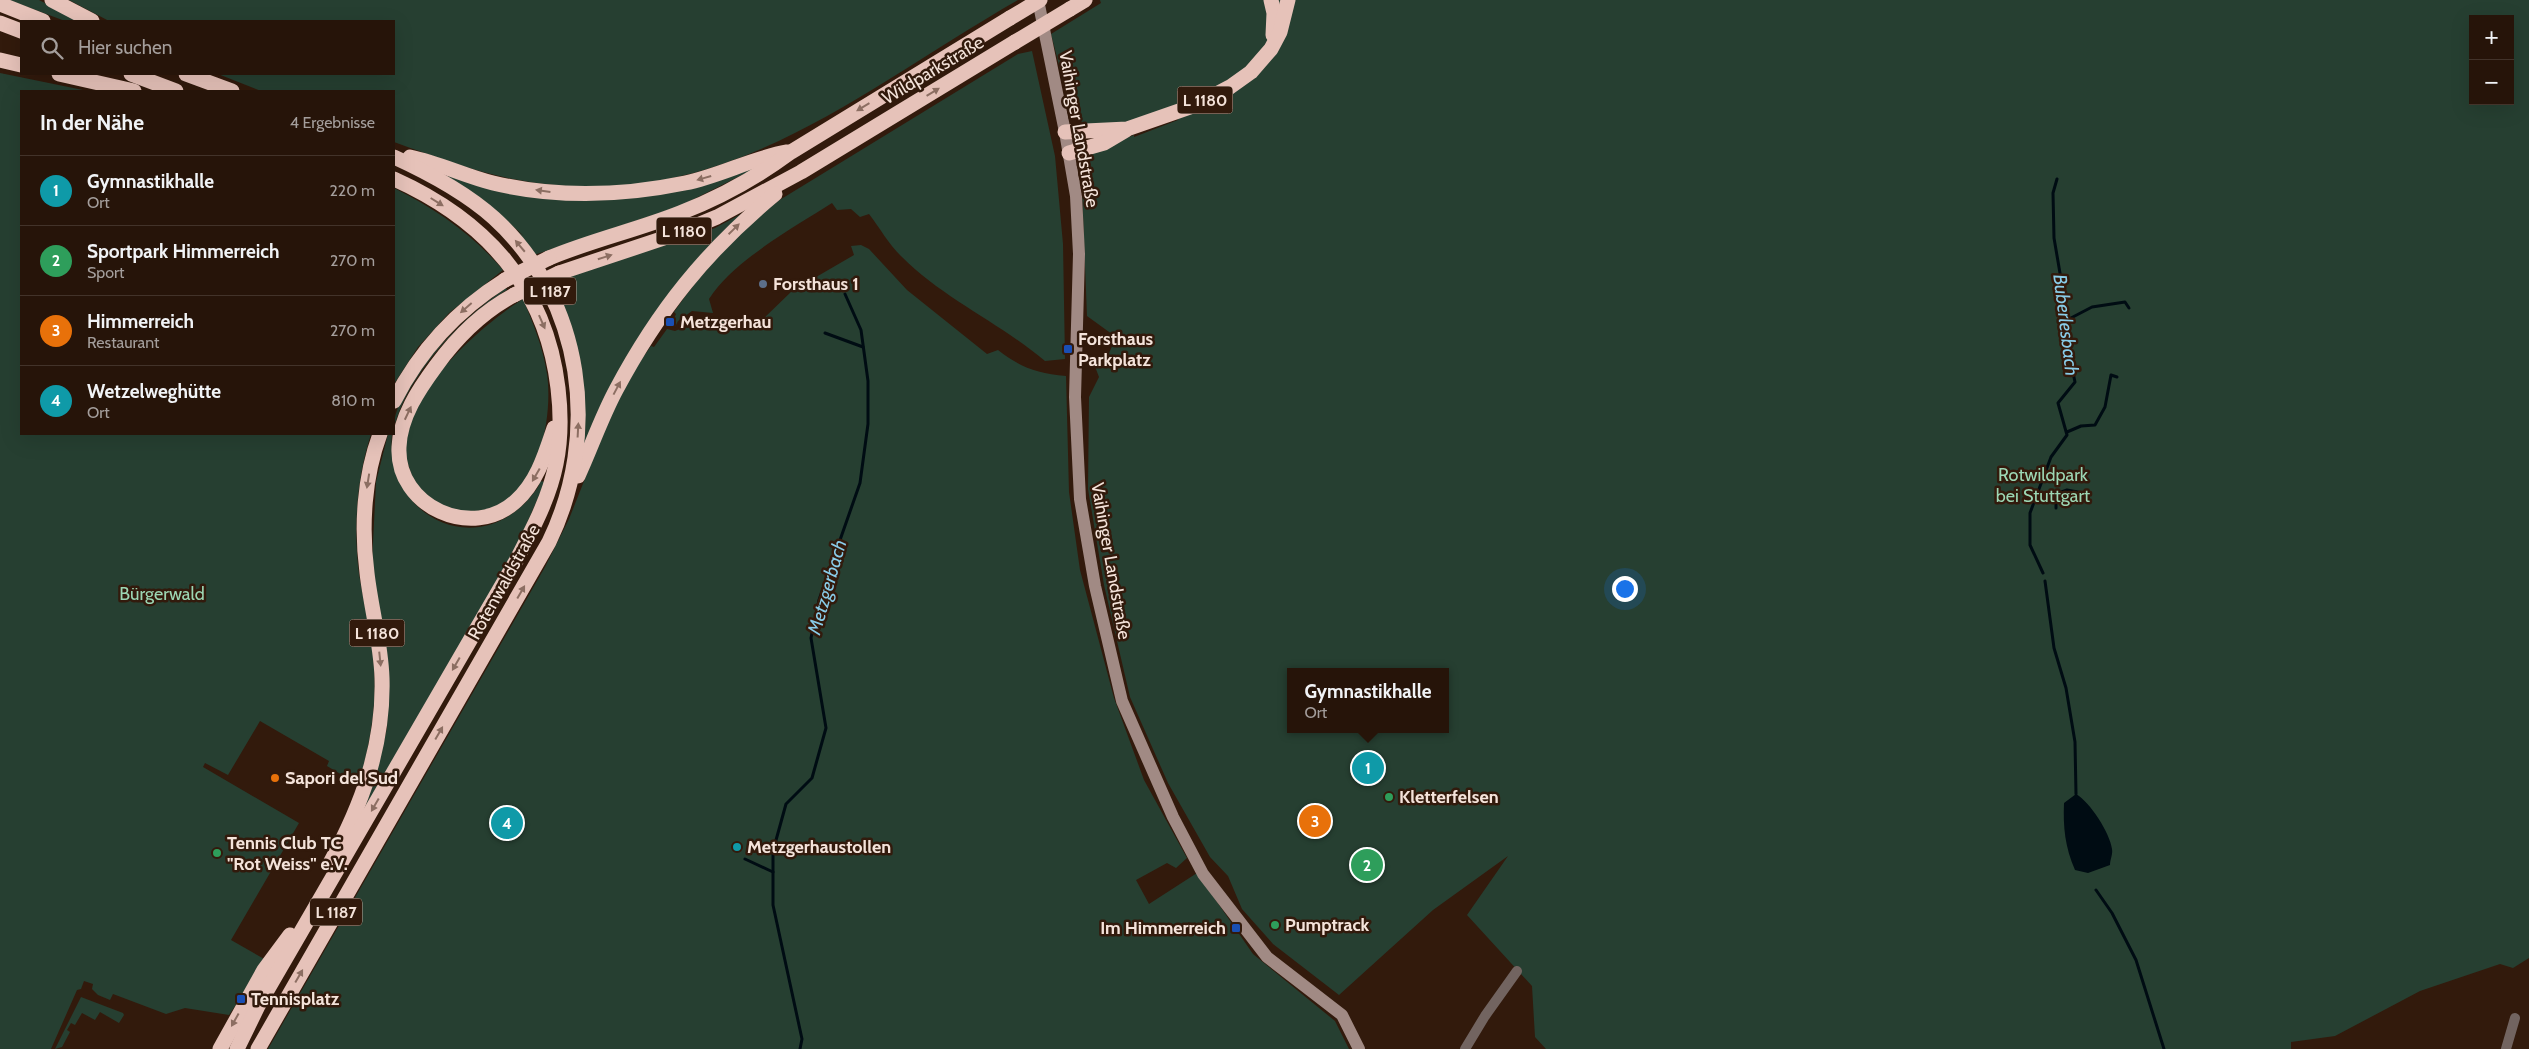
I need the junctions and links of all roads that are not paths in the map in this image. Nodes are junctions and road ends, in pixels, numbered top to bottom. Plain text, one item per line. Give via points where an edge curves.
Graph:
1 (52, 0) edge
2 (1039, 0) edge
3 (1085, 0) edge
4 (1272, 0) edge
5 (1288, 0) edge
6 (0, 4) edge
7 (40, 20) edge
8 (90, 20) edge
9 (0, 23) edge
10 (20, 31) edge
11 (1271, 49) junction
12 (0, 60) edge
13 (20, 65) edge
14 (62, 75) edge
15 (134, 75) edge
16 (189, 75) edge
17 (130, 90) edge
18 (173, 90) edge
19 (229, 90) edge
20 (1127, 129) junction
21 (1065, 132) junction
22 (790, 152) junction
23 (395, 153) edge
24 (1069, 154) junction
25 (395, 157) edge
26 (801, 172) junction
27 (395, 180) edge
28 (395, 399) edge
29 (559, 413) junction
30 (380, 435) edge
31 (568, 496) junction
32 (290, 935) junction
33 (281, 968) junction
34 (1517, 971) dead end
35 (2515, 1018) dead end
36 (220, 1049) edge
37 (237, 1049) edge
38 (258, 1049) edge
39 (1359, 1049) edge
40 (1465, 1049) edge
41 (2506, 1049) edge

1 - 8 highway
2 - 21 street, Vaihinger Landstraße
2 -> 22 highway, Wildparkstraße / L 1180, bridge
26 -> 3 highway, Wildparkstraße / L 1180, bridge
4 - 11 highway via 1274,25
5 - 11 highway, L 1180 via 1280,32
6 - 7 highway
9 - 10 highway
11 - 20 highway, L 1180 via 1251,72 1230,87 1181,111
12 - 13 highway
14 - 17 highway
15 - 18 highway
16 - 19 highway
20 - 21 highway, L 1180
20 - 24 highway, L 1180 via 1104,143
21 - 24 street, Vaihinger Landstraße
22 -> 23 highway via 770,155 684,183 649,190 585,194 511,187
22 -> 28 highway, L 1180, bridge via 762,172 682,213 550,258 484,292 437,336 412,368
24 - 39 street, Vaihinger Landstraße via 1078,225 1075,397 1080,499 1095,586 1122,701 1173,817 1203,874 1267,957 1342,1015
31 -> 25 highway, Rotenwaldstraße / L 1187 via 578,428 576,378 566,329 547,286 527,254 493,217 438,178
29 -> 26 highway, L 1180, bridge via 545,456 531,483 515,502 494,515 468,519 441,513 424,502 404,476 399,456 401,430 407,414 423,384 456,340 478,320 514,295 559,273 697,226
31 -> 26 highway, L 1180 via 616,390 671,300 732,231
27 -> 29 highway, L 1187 via 460,217 509,263 545,330 556,369
29 -> 33 highway, Rotenwaldstraße / L 1187 via 556,463 537,520
30 -> 32 highway, L 1180 via 364,506 366,572 381,662 382,704 378,740 366,785 348,829
38 -> 31 highway, Rotenwaldstraße / L 1187 via 532,573
32 - 33 highway, L 1180
32 -> 36 highway, L 1187 via 264,970
33 - 37 highway, Rotenwaldstraße / L 1187
34 - 40 street
35 - 41 street

